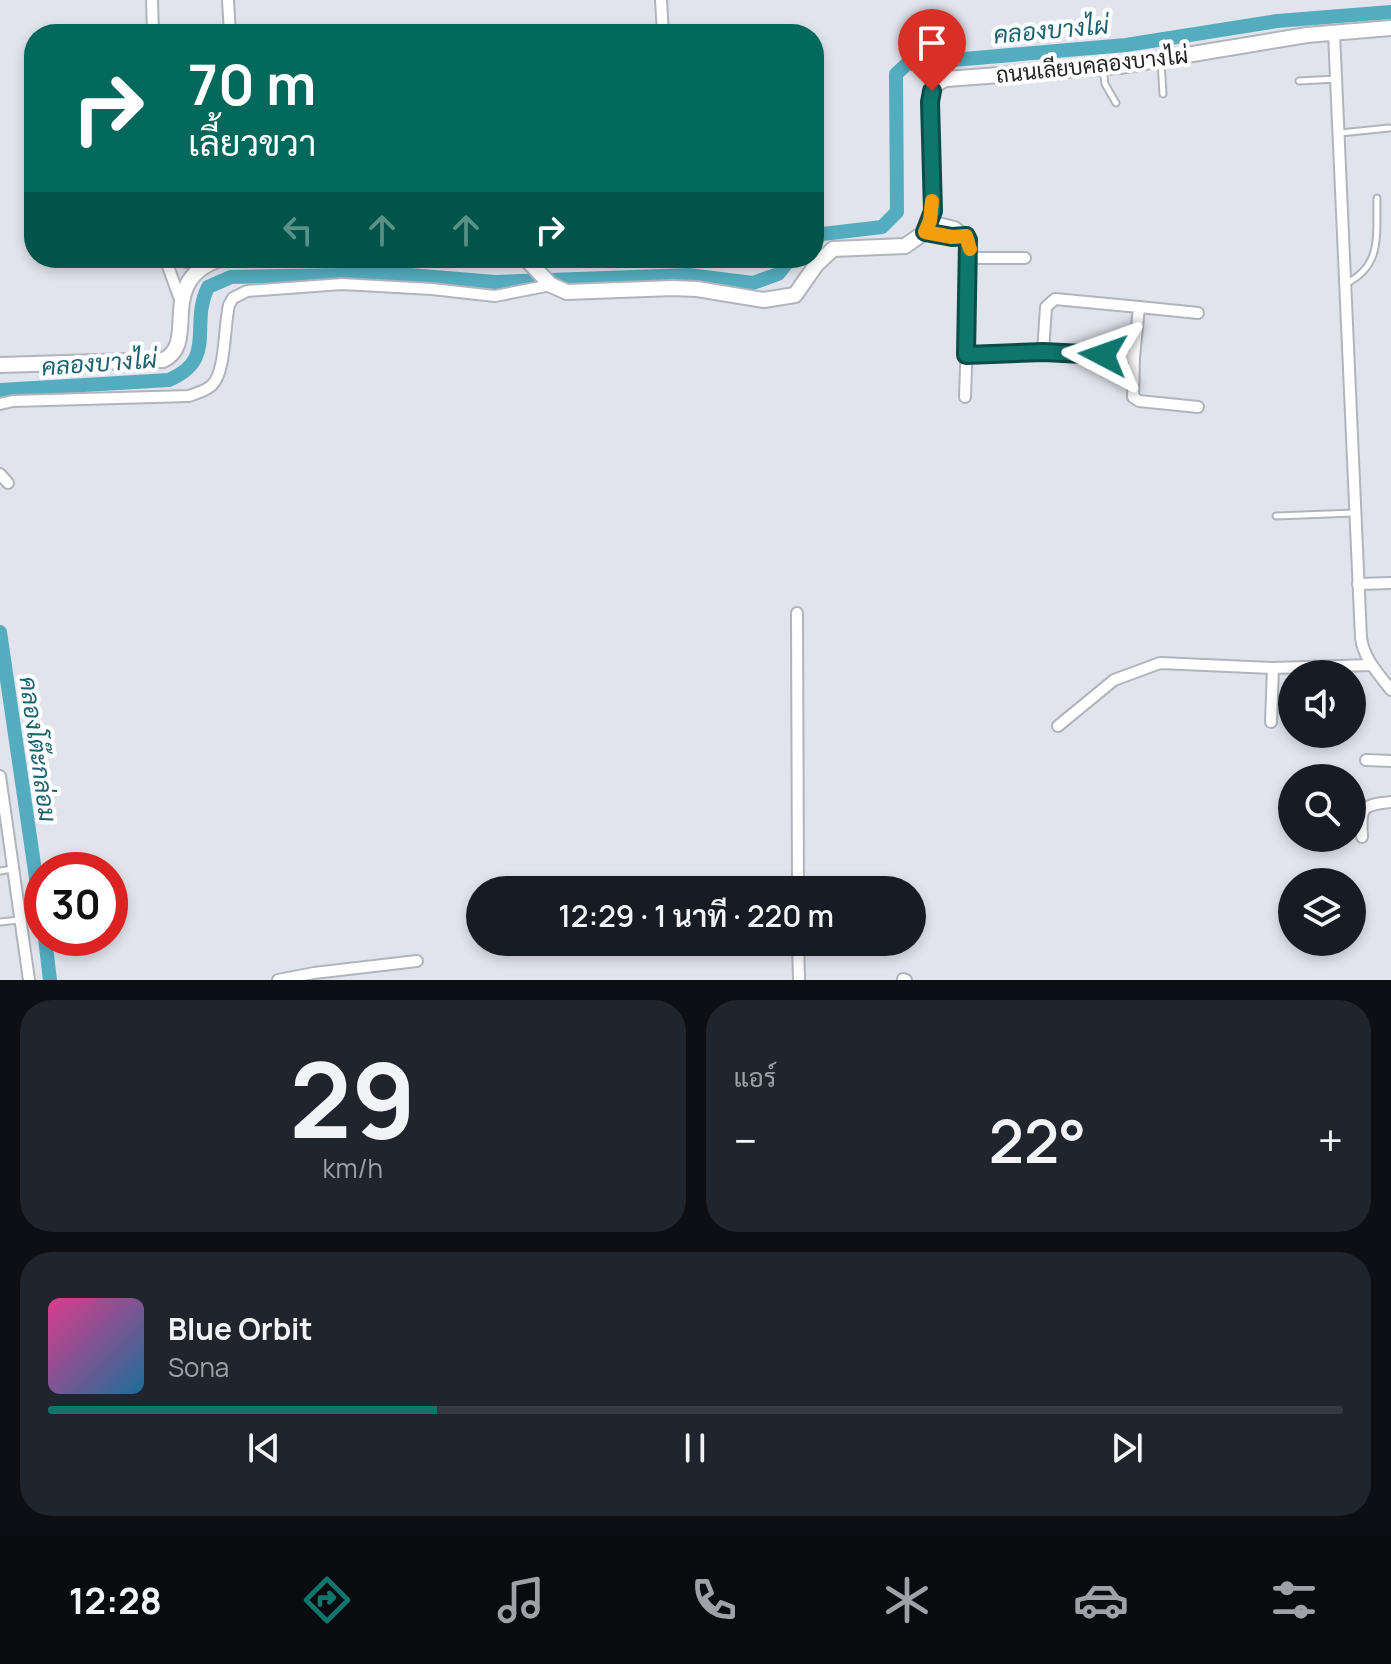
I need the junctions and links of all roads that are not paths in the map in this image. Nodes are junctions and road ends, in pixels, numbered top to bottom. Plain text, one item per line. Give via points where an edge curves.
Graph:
1 (152, 0) edge
2 (228, 0) edge
3 (661, 0) edge
4 (153, 24) edge
5 (229, 24) edge
6 (662, 24) edge
7 (1391, 28) edge
8 (1334, 33) junction
9 (1161, 61) junction
10 (1103, 68) junction
11 (1338, 79) junction
12 (1299, 81) dead end
13 (1163, 94) dead end
14 (1116, 103) dead end
15 (1389, 128) edge
16 (1340, 133) junction
17 (1377, 198) dead end
18 (927, 227) junction
19 (824, 257) edge
20 (970, 258) junction
21 (1025, 258) dead end
22 (169, 268) edge
23 (200, 268) edge
24 (535, 268) edge
25 (814, 268) edge
26 (545, 279) junction
27 (1344, 285) junction
28 (181, 302) junction
29 (1139, 307) junction
30 (1198, 313) dead end
31 (1043, 352) junction
32 (966, 355) junction
33 (1134, 357) junction
34 (0, 365) edge
35 (965, 397) dead end
36 (0, 404) edge
37 (1198, 407) dead end
38 (0, 474) edge
39 (8, 483) dead end
40 (1355, 513) junction
41 (1276, 516) dead end
42 (1391, 583) edge
43 (1358, 584) junction
44 (797, 613) dead end
45 (1371, 665) junction
46 (1273, 668) junction
47 (1391, 690) edge
48 (1271, 722) dead end
49 (1058, 726) dead end
50 (1366, 760) dead end
51 (1391, 761) edge
52 (0, 783) edge
53 (1391, 802) edge
54 (1366, 808) edge
55 (13, 869) junction
56 (0, 871) edge
57 (798, 876) edge
58 (20, 920) junction
59 (0, 922) edge
60 (798, 956) edge
61 (417, 961) dead end
62 (29, 980) edge
63 (278, 980) edge
64 (799, 980) edge

1 - 4 street
2 - 5 street
3 - 6 street
7 - 8 street, ถนนเลียบคลองบางไผ่
8 - 9 street, ถนนเลียบคลองบางไผ่
8 - 11 street
9 - 10 street, ถนนเลียบคลองบางไผ่
9 - 13 lane
10 - 14 lane
10 - 18 street, ถนนเลียบคลองบางไผ่ via 938,82 930,102 933,211
11 - 12 lane
11 - 16 street
15 - 16 lane
16 - 27 street
17 - 27 lane via 1371,265
18 - 19 street via 905,246 833,249
18 - 20 street via 952,237 966,236
20 - 21 street
20 - 32 street
22 - 28 street
23 - 28 street
24 - 26 street
25 - 26 street via 795,295 764,300 673,288 567,292
26 - 36 street via 495,296 342,284 247,291 229,305 220,373 207,390 189,396
27 - 40 street
28 - 34 street via 179,347 163,360
29 - 30 street
29 - 31 street via 1055,299 1046,307
29 - 33 street
31 - 32 street
31 - 33 street
32 - 35 street
33 - 37 street via 1133,397
38 - 39 street
40 - 41 lane
40 - 43 street
42 - 43 street
43 - 45 street via 1363,651
44 - 57 street
45 - 46 street
45 - 47 street
46 - 48 street
46 - 49 street via 1160,663 1145,667 1114,680
50 - 51 street
52 - 55 street
53 - 54 street
55 - 56 lane
55 - 58 street
58 - 59 lane
58 - 62 street
60 - 64 street
61 - 63 street

